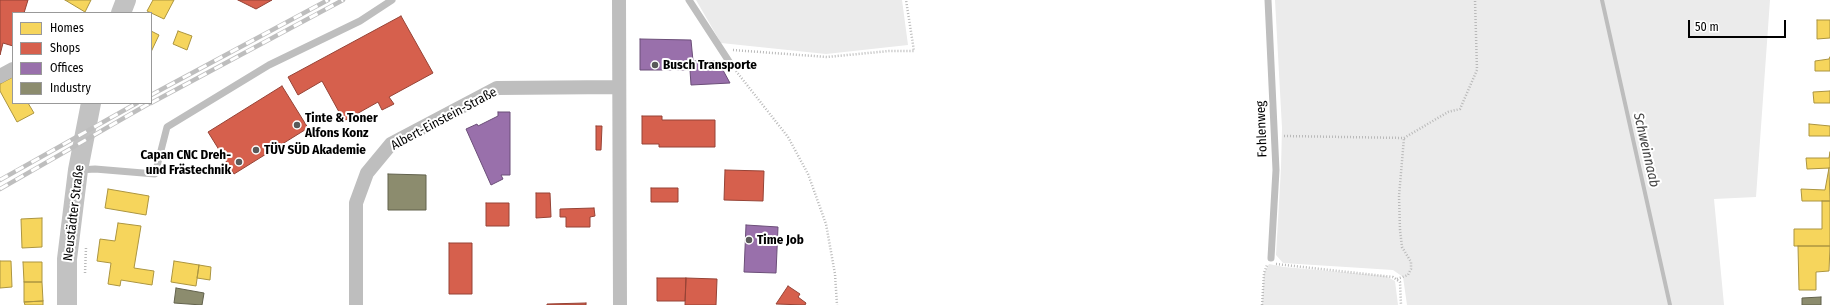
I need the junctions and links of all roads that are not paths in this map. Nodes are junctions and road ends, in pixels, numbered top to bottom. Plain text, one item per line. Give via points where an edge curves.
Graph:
1 (126, 0) edge
2 (392, 0) edge
3 (619, 0) edge
4 (689, 0) edge
5 (1268, 0) edge
6 (121, 12) edge
7 (730, 64) road end
8 (12, 70) edge
9 (0, 76) edge
10 (618, 87) junction
11 (89, 112) edge
12 (78, 170) junction
13 (1271, 258) road end
14 (67, 305) edge
15 (356, 305) edge
16 (620, 305) edge

1 - 6 main road
2 - 12 lane via 360,21 269,64 167,127 155,174
3 - 10 street
4 - 7 lane
5 - 13 lane, Fohlenweg via 1276,170
8 - 9 street
10 - 15 street, Albert-Einstein-Straße via 497,88 391,144 367,173 356,203
10 - 16 street
11 - 12 main road, Neustädter Straße
12 - 14 main road, Neustädter Straße via 68,259

